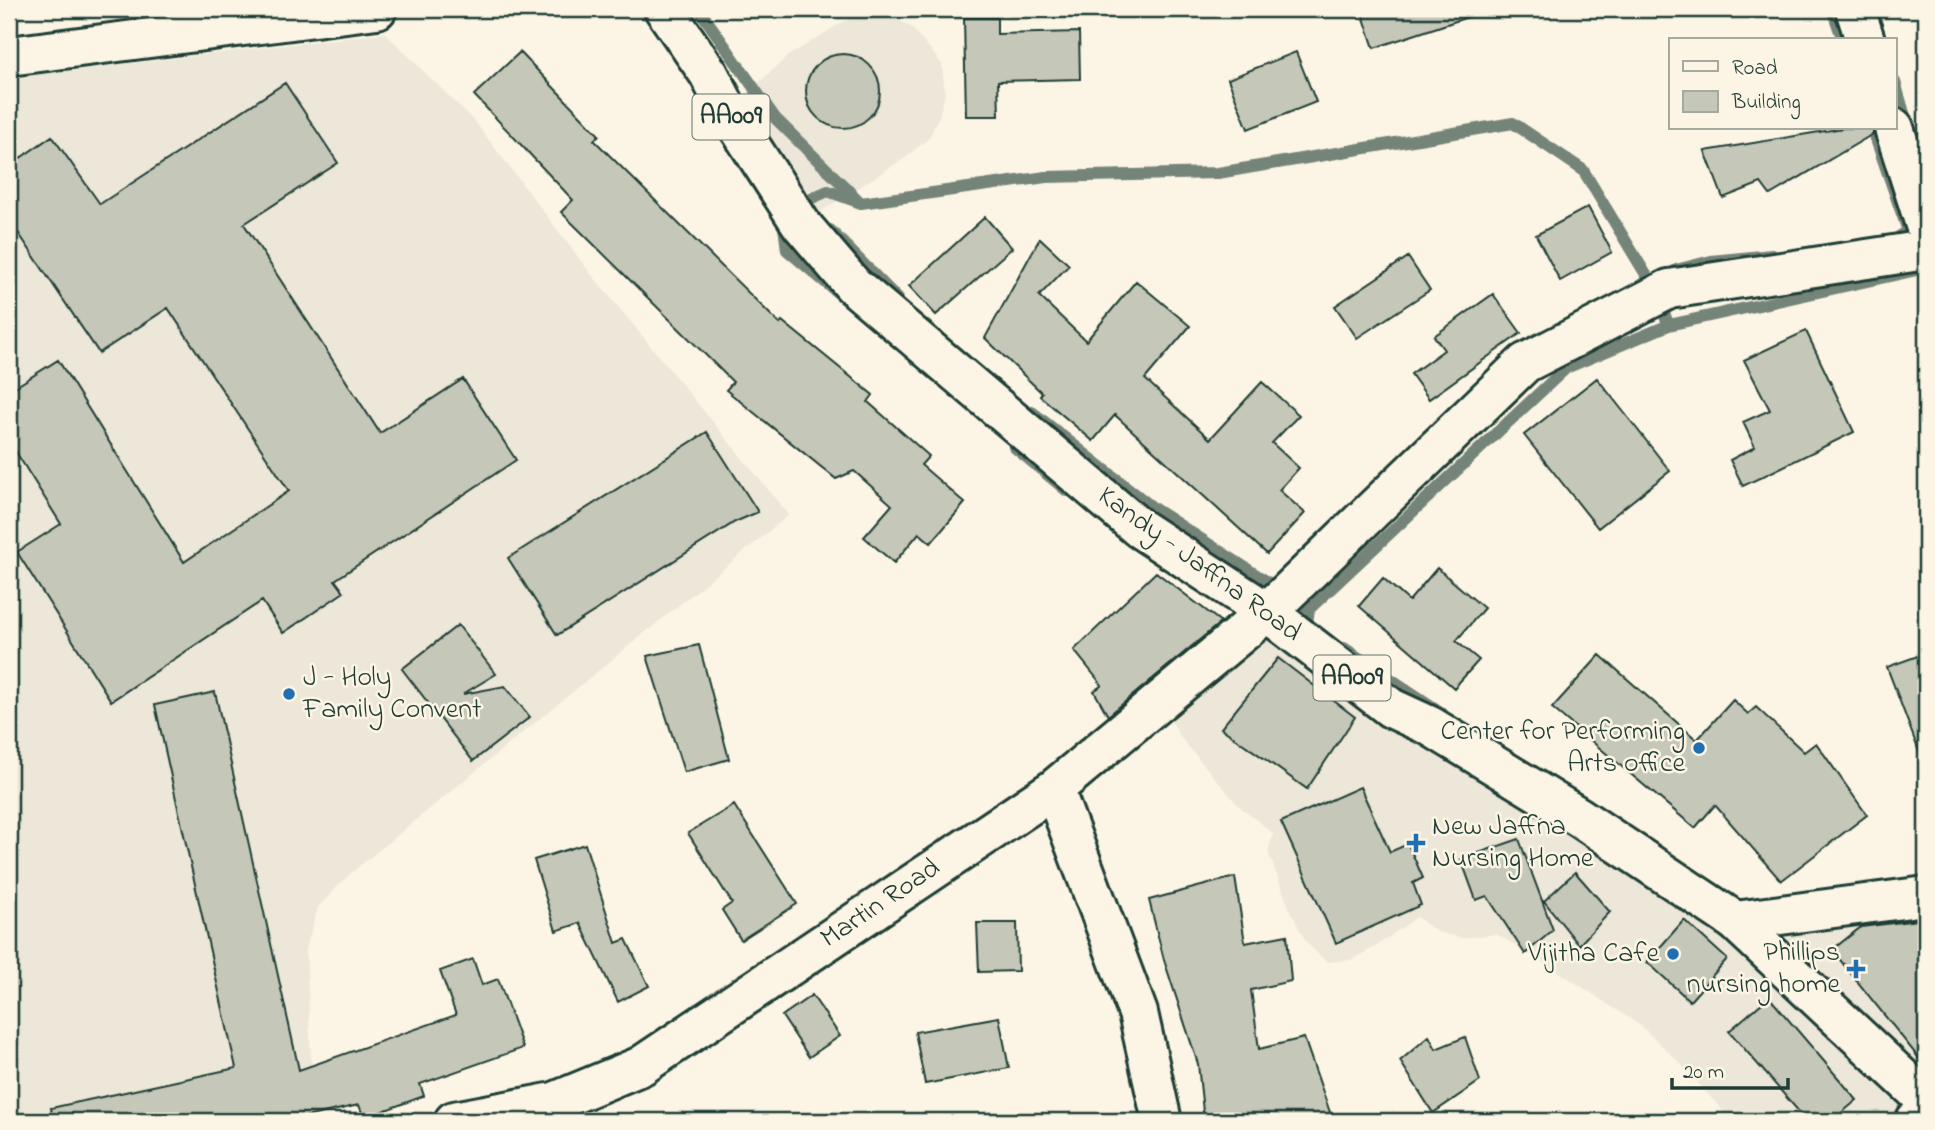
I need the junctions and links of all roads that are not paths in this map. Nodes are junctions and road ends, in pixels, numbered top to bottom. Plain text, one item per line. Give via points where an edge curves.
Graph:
1 (377, 9) edge
2 (664, 9) edge
3 (1855, 9) edge
4 (1864, 38) edge
5 (9, 57) edge
6 (1895, 130) edge
7 (1926, 228) edge
8 (1926, 250) edge
9 (1267, 612) junction
10 (1054, 789) junction
11 (1926, 896) edge
12 (1735, 920) junction
13 (1926, 1100) edge
14 (1926, 1116) edge
15 (454, 1121) edge
16 (1162, 1121) edge
17 (1915, 1121) edge

1 - 5 main road
2 - 9 main road, Kandy - Jaffna Road / AA009 via 801,224 853,285 1139,527
3 - 4 main road
6 - 7 main road
8 - 9 main road, Martin Road via 1669,289 1525,363
9 - 10 main road, Martin Road
9 - 12 main road, Kandy - Jaffna Road / AA009 via 1391,708 1430,726 1580,817
10 - 15 main road, Martin Road via 641,1066 554,1102
10 - 16 main road via 1138,1013
11 - 12 main road
12 - 13 main road, Kandy - Jaffna Road / AA009
14 - 17 main road

